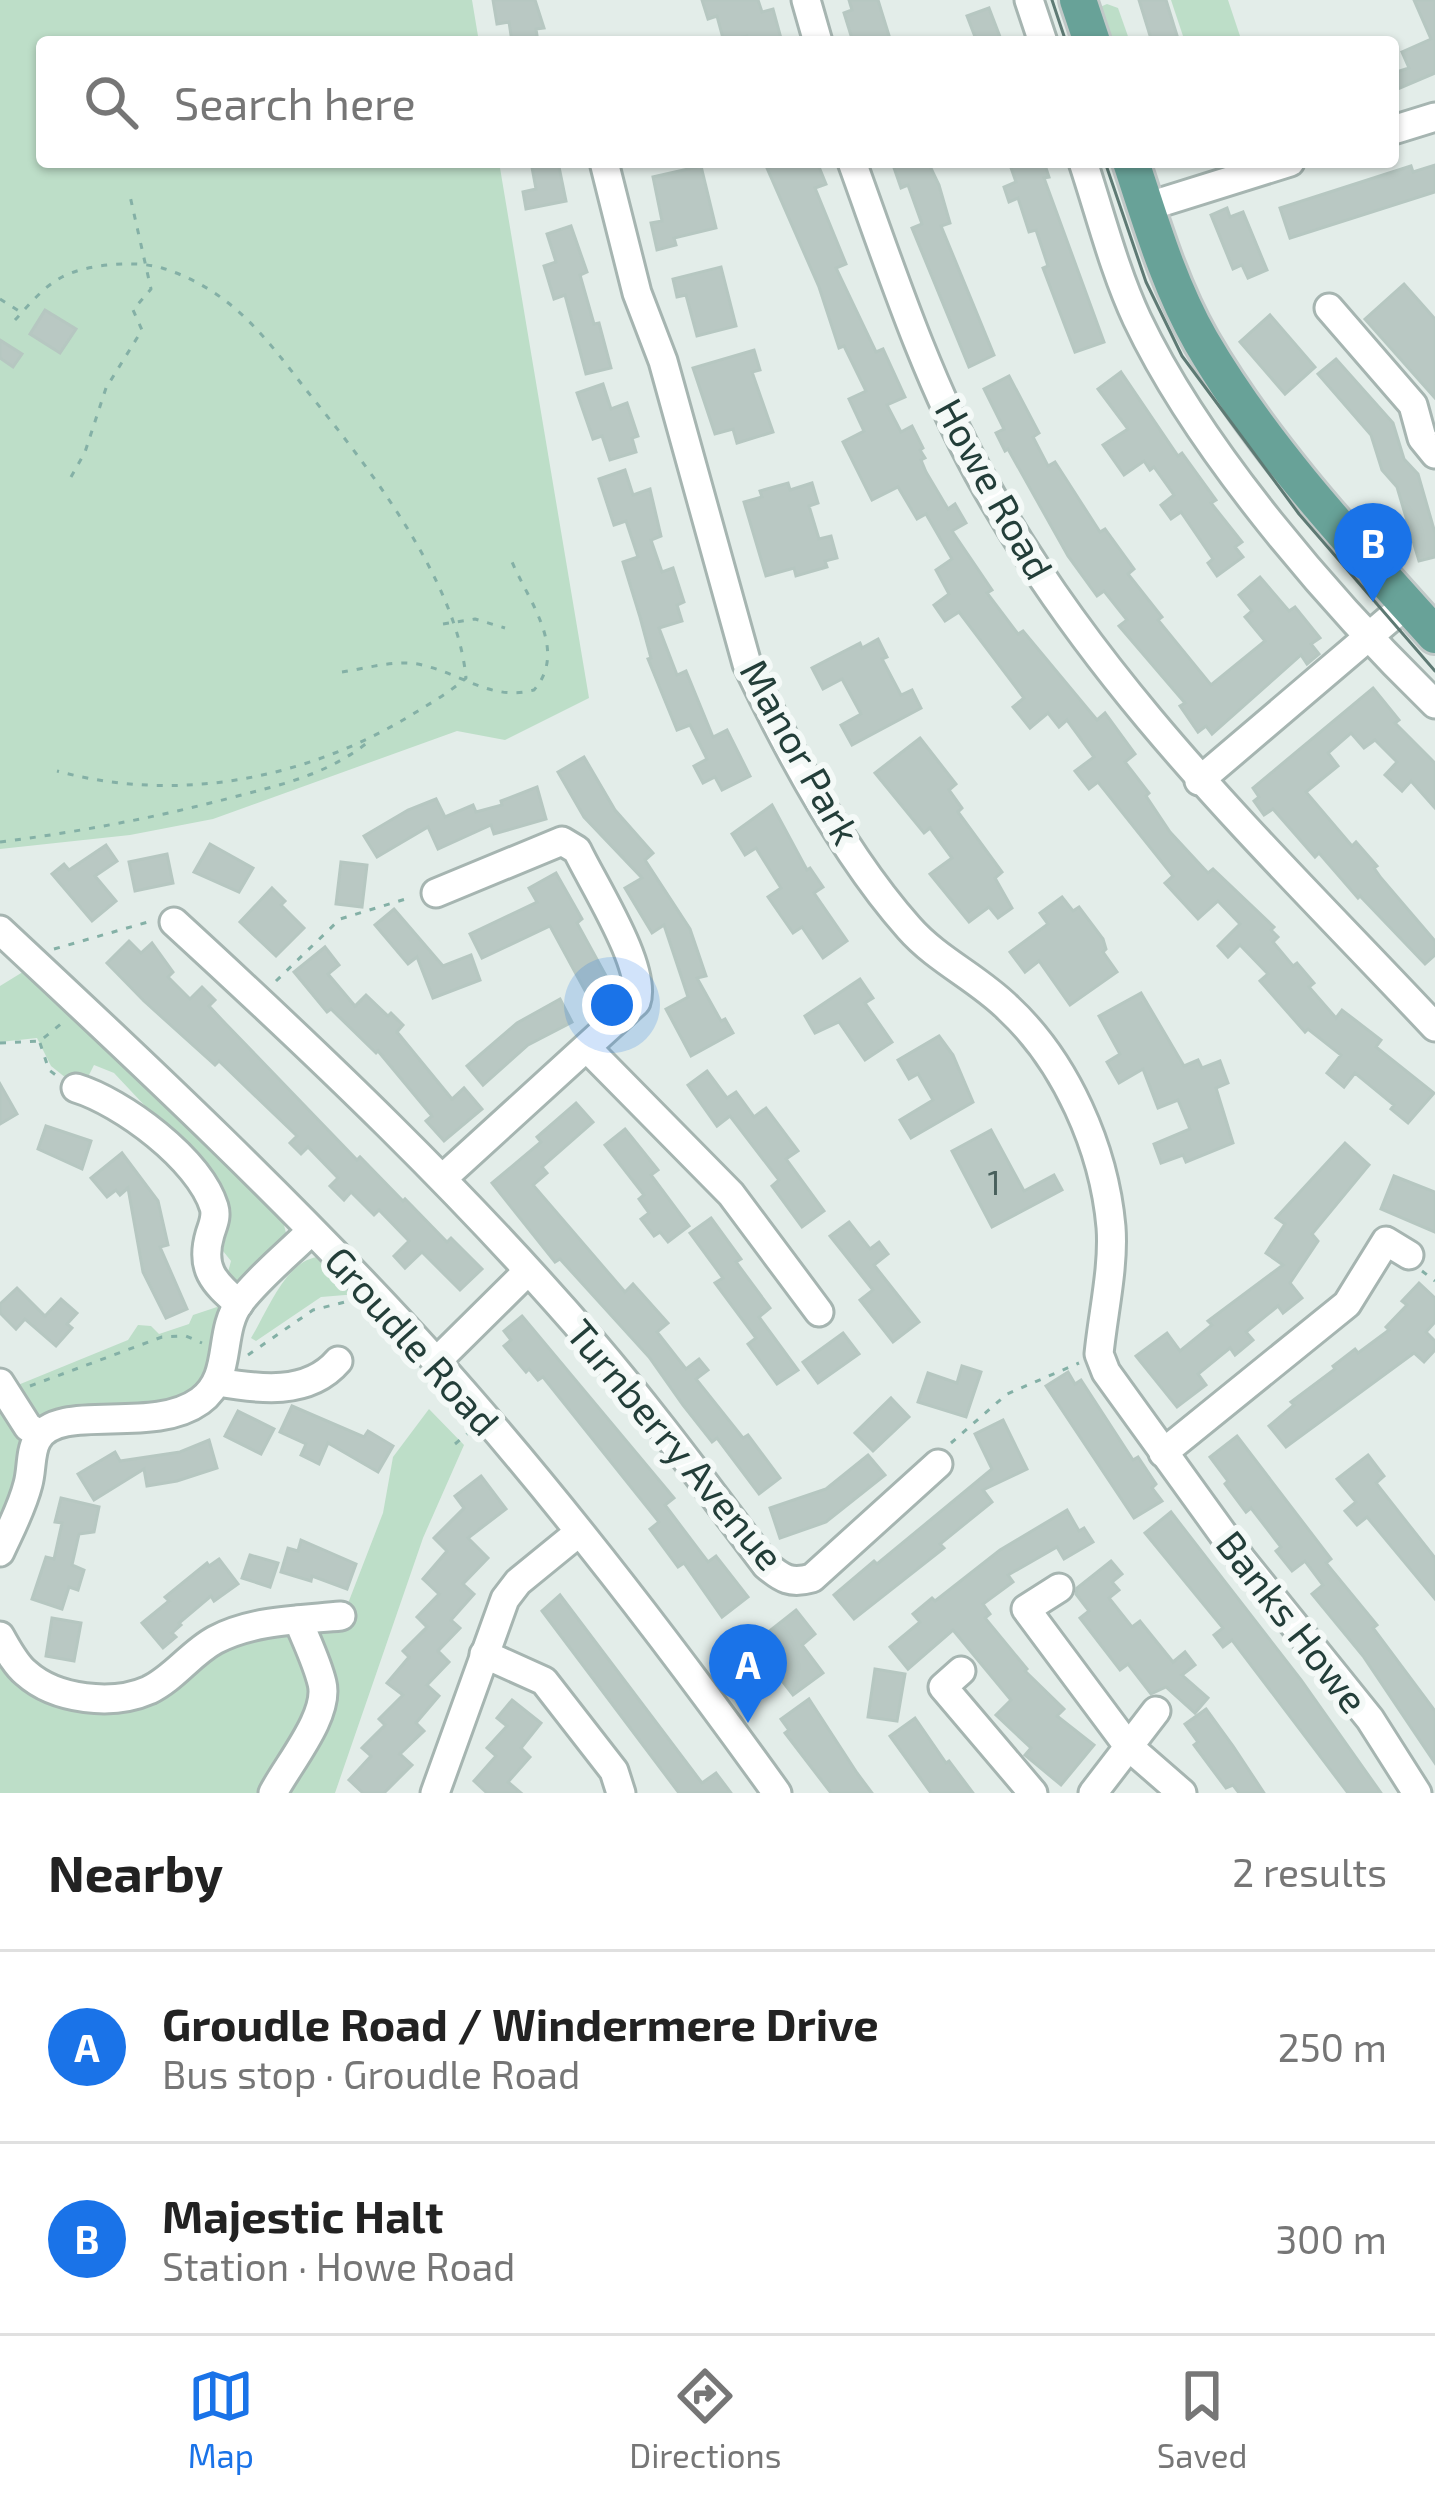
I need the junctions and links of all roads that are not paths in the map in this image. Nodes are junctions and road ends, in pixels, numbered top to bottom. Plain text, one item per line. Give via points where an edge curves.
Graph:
1 (806, 0) edge
2 (1029, 0) edge
3 (1078, 0) edge
4 (816, 36) edge
5 (1041, 36) edge
6 (1090, 36) edge
7 (1435, 117) edge
8 (1399, 128) edge
9 (606, 168) edge
10 (854, 168) edge
11 (1085, 168) edge
12 (1133, 168) edge
13 (1271, 168) edge
14 (1146, 207) junction
15 (1330, 308) dead end
16 (1435, 454) edge
17 (1407, 604) junction
18 (1435, 635) edge
19 (1370, 637) junction
20 (1435, 704) edge
21 (1199, 781) junction
22 (436, 893) road end
23 (174, 922) road end
24 (0, 930) edge
25 (1435, 1027) edge
26 (587, 1049) junction
27 (76, 1088) road end
28 (442, 1178) junction
29 (311, 1231) junction
30 (1387, 1241) dead end
31 (528, 1271) junction
32 (239, 1304) junction
33 (820, 1312) dead end
34 (1099, 1354) joint
35 (338, 1361) dead end
36 (436, 1362) junction
37 (222, 1370) junction
38 (3, 1390) edge
39 (40, 1434) junction
40 (1163, 1453) junction
41 (938, 1464) road end
42 (578, 1533) junction
43 (0, 1552) edge
44 (1059, 1588) dead end
45 (340, 1616) dead end
46 (298, 1620) junction
47 (0, 1636) edge
48 (484, 1654) junction
49 (961, 1671) dead end
50 (1156, 1712) dead end
51 (1128, 1746) junction
52 (273, 1793) edge
53 (435, 1793) edge
54 (621, 1793) edge
55 (777, 1793) edge
56 (1033, 1793) edge
57 (1093, 1793) edge
58 (1182, 1793) edge
59 (1417, 1793) edge

1 - 4 street
2 - 5 street
3 - 6 main road
7 - 8 street
9 - 34 street, Manor Park via 742,647 769,709 903,922 1007,1006 1058,1070 1083,1119 1111,1231
10 - 21 street, Howe Road via 913,331 977,471 1066,613
11 - 19 street via 1136,318 1176,388 1216,451
12 - 14 main road
13 - 14 street
14 - 17 main road via 1179,296 1221,371
15 - 16 street via 1414,405
17 - 18 main road
17 - 19 street
19 - 20 street
19 - 21 street
21 - 25 street, Howe Road
22 - 26 street via 562,841 577,850 639,978 636,1003
23 - 28 street, Turnberry Avenue
24 - 29 street, Groudle Road
26 - 28 street
26 - 33 street via 731,1194
27 - 32 street via 127,1111 205,1186 217,1213 204,1258 213,1282
28 - 31 street, Turnberry Avenue
29 - 32 street
29 - 36 street, Groudle Road
30 - 40 street via 1347,1304
31 - 36 street
31 - 41 street, Turnberry Avenue via 781,1578 812,1578
32 - 37 street
34 - 40 street, Banks Howe
35 - 37 street via 327,1373 272,1391
36 - 42 street, Groudle Road
37 - 39 street via 201,1400 176,1414 80,1418
38 - 39 street
39 - 43 street
40 - 59 street, Banks Howe via 1370,1720
42 - 48 street via 505,1598
42 - 55 street, Groudle Road
44 - 51 street via 1026,1609
45 - 46 street
46 - 47 street via 251,1625 212,1642 147,1690 110,1699 38,1681
46 - 52 street via 324,1698
48 - 53 street
48 - 54 street via 544,1681 614,1771
49 - 56 street via 943,1687
50 - 51 street
51 - 57 street
51 - 58 street

